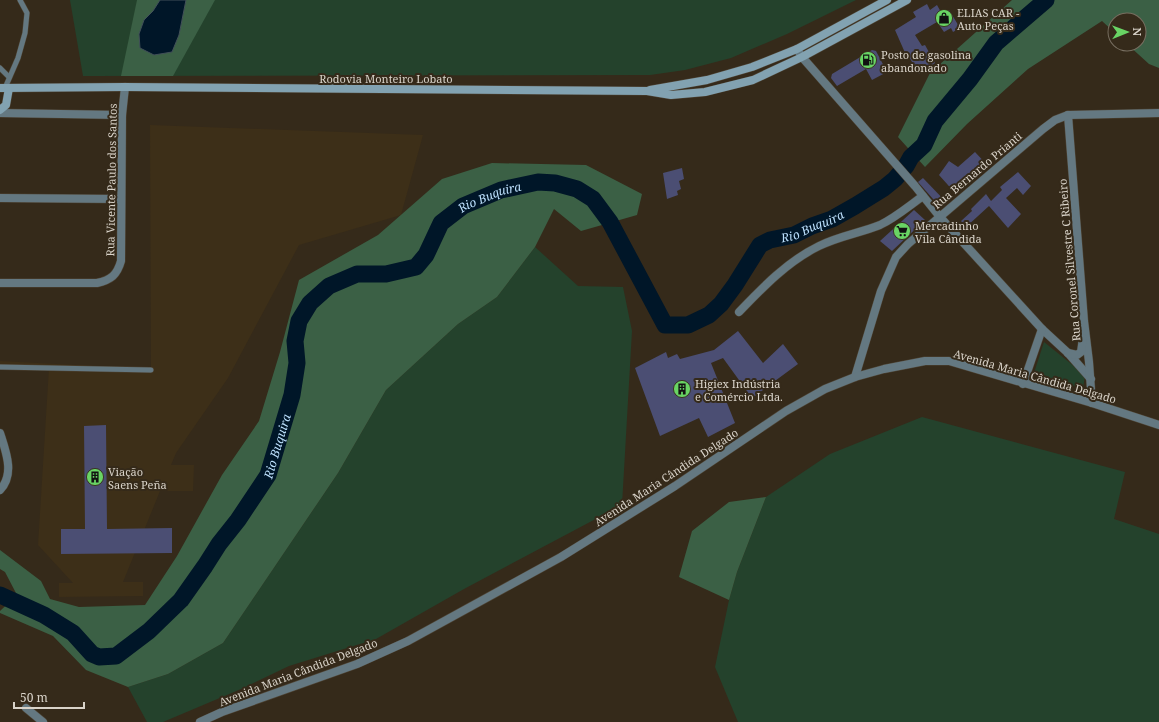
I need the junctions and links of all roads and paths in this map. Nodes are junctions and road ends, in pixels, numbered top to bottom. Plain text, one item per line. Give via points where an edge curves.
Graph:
1 (20, 0) edge
2 (887, 0) edge
3 (907, 0) edge
4 (797, 49) junction
5 (802, 57) junction
6 (0, 68) edge
7 (9, 77) junction
8 (125, 87) junction
9 (5, 88) edge
10 (647, 91) junction
11 (0, 110) edge
12 (1159, 113) edge
13 (0, 114) edge
14 (1068, 115) junction
15 (122, 116) junction
16 (923, 196) junction
17 (0, 198) edge
18 (121, 198) junction
19 (940, 217) junction
20 (0, 283) edge
21 (739, 312) dead end
22 (1084, 321) junction
23 (1042, 329) junction
24 (1068, 353) junction
25 (0, 368) edge
26 (151, 370) dead end
27 (855, 377) junction
28 (1091, 379) junction
29 (1023, 384) junction
30 (1092, 403) junction
31 (1159, 425) edge
32 (0, 433) edge
33 (0, 490) edge
34 (26, 708) dead end
35 (43, 722) edge
36 (200, 722) edge

1 - 7 lane via 27,14 18,58
2 - 4 main road, Rodovia Monteiro Lobato
3 - 5 main road, Rodovia Monteiro Lobato
4 - 5 street
4 - 10 main road, Rodovia Monteiro Lobato via 752,67 707,80
5 - 10 main road, Rodovia Monteiro Lobato via 753,80 725,88 678,94
5 - 16 street
6 - 7 lane
7 - 9 lane
8 - 9 main road, Rodovia Monteiro Lobato
8 - 10 main road, Rodovia Monteiro Lobato
8 - 15 street, Rua Vicente Paulo dos Santos
9 - 11 main road via 6,105
12 - 14 street, Rua Bernardo Prianti
13 - 15 street
14 - 19 street, Rua Bernardo Prianti via 1043,129
14 - 22 street, Rua Coronel Silvestre C Ribeiro
15 - 18 street, Rua Vicente Paulo dos Santos
16 - 19 street
16 - 21 street via 885,222 839,237 805,254 761,289
17 - 18 street
18 - 20 street, Rua Vicente Paulo dos Santos via 121,261 118,271 106,281
19 - 23 street
19 - 27 street, Rua Bernardo Prianti via 896,257 874,309
22 - 24 street via 1081,352 1077,355
22 - 28 street, Rua Coronel Silvestre C Ribeiro
23 - 24 street
23 - 29 street
24 - 28 street
25 - 26 lane
27 - 29 street, Avenida Maria Cândida Delgado via 925,361 949,361
27 - 36 street, Avenida Maria Cândida Delgado via 825,389 786,411 675,486 561,557 408,641 357,664
28 - 30 street, Rua Coronel Silvestre C Ribeiro
29 - 30 street, Avenida Maria Cândida Delgado
30 - 31 street, Avenida Maria Cândida Delgado
32 - 33 street via 9,475
34 - 35 street

